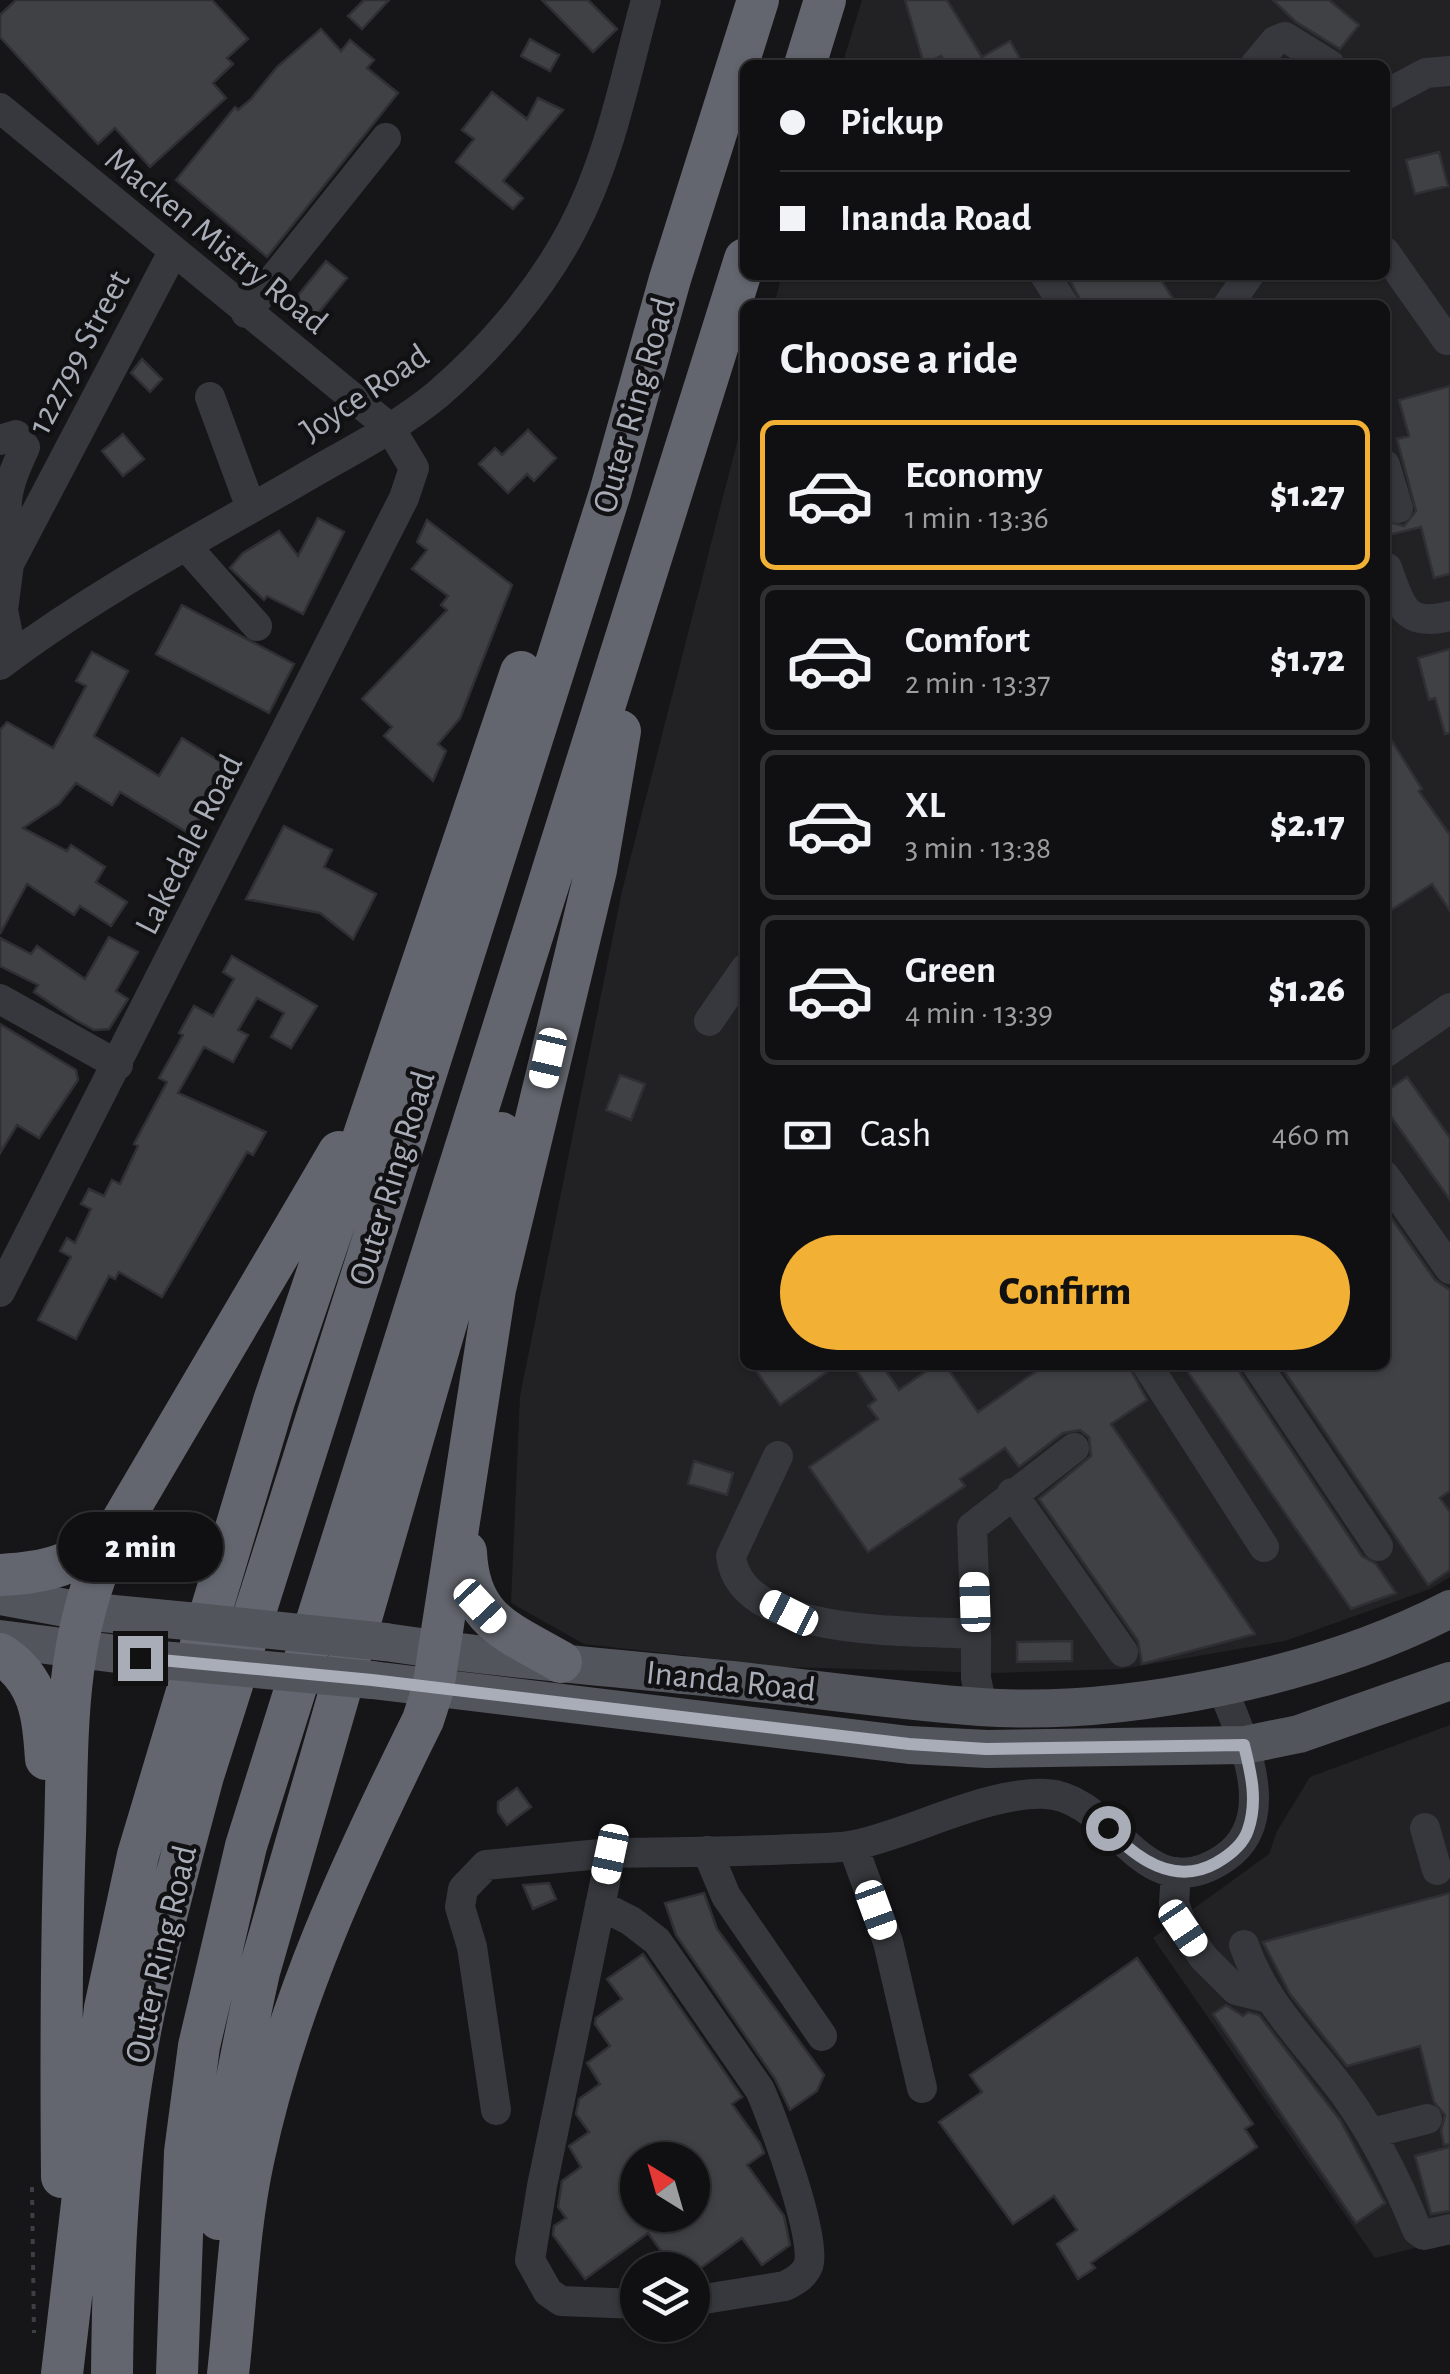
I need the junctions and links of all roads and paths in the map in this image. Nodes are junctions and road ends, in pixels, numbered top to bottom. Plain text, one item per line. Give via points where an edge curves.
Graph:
1 (646, 0) edge
2 (758, 0) edge
3 (825, 0) edge
4 (807, 60) edge
5 (1259, 60) edge
6 (1322, 60) edge
7 (1450, 71) edge
8 (1390, 92) edge
9 (0, 108) edge
10 (386, 138) dead end
11 (173, 252) junction
12 (1390, 259) edge
13 (740, 276) edge
14 (670, 279) junction
15 (246, 312) junction
16 (1447, 340) dead end
17 (210, 397) dead end
18 (390, 428) junction
19 (0, 440) edge
20 (1390, 482) edge
21 (669, 505) junction
22 (251, 508) junction
23 (1398, 508) dead end
24 (8, 540) edge
25 (186, 546) junction
26 (1390, 576) edge
27 (2, 610) edge
28 (1450, 616) edge
29 (257, 626) dead end
30 (6, 660) edge
31 (621, 724) junction
32 (740, 976) edge
33 (0, 999) edge
34 (1450, 1008) edge
35 (709, 1021) dead end
36 (1390, 1050) edge
37 (390, 1054) junction
38 (118, 1066) junction
39 (1390, 1183) edge
40 (1450, 1269) edge
41 (0, 1292) edge
42 (1149, 1370) edge
43 (1260, 1370) edge
44 (1074, 1448) dead end
45 (778, 1456) dead end
46 (1012, 1493) junction
47 (464, 1496) junction
48 (127, 1512) junction
49 (1378, 1546) dead end
50 (1264, 1547) dead end
51 (0, 1574) edge
52 (0, 1596) edge
53 (1450, 1609) edge
54 (78, 1630) junction
55 (976, 1634) junction
56 (500, 1639) junction
57 (0, 1640) edge
58 (1123, 1652) dead end
59 (0, 1654) edge
60 (561, 1662) joint
61 (437, 1669) junction
62 (1450, 1681) edge
63 (1221, 1685) junction
64 (982, 1707) junction
65 (1244, 1745) junction
66 (1425, 1828) dead end
67 (853, 1846) junction
68 (706, 1851) junction
69 (610, 1854) junction
70 (1437, 1870) dead end
71 (1176, 1872) junction
72 (600, 1905) junction
73 (1244, 1945) dead end
74 (61, 1949) junction
75 (1268, 1998) junction
76 (822, 2036) dead end
77 (922, 2088) dead end
78 (496, 2110) dead end
79 (1427, 2119) dead end
80 (1372, 2133) junction
81 (1450, 2228) edge
82 (82, 2289) junction
83 (210, 2290) junction
84 (710, 2297) edge
85 (620, 2303) edge
86 (61, 2374) edge
87 (112, 2374) edge
88 (177, 2374) edge
89 (226, 2374) edge

1 - 18 street, Joyce Road via 601,167 558,255 466,366
2 - 14 highway, Outer Ring Road
3 - 4 highway
5 - 6 street via 1286,37
7 - 8 street via 1426,73
9 - 11 street, Macken Mistry Road
10 - 15 street
11 - 15 street, Macken Mistry Road
11 - 24 street, 122799 Street
12 - 16 street
13 - 21 highway, Outer Ring Road
14 - 37 highway via 560,554
14 - 82 highway, Outer Ring Road via 610,493 203,1776
15 - 18 street, Macken Mistry Road
17 - 22 street
18 - 22 street, Joyce Road
18 - 38 street, Lakedale Road via 414,468 408,488
19 - 24 street via 16,435 25,448 2,506
20 - 23 street
21 - 31 highway
21 - 83 highway, Outer Ring Road via 246,1846 200,2046 185,2152
22 - 25 street, Joyce Road
24 - 27 street, 122799 Street
25 - 29 street
25 - 30 street, Joyce Road
26 - 28 street via 1410,616
27 - 30 street, 122799 Street
31 - 47 highway via 596,870 495,1289
31 - 83 highway via 259,1972 236,2075
32 - 35 street
33 - 38 street
34 - 36 street
37 - 48 highway via 333,1164
37 - 82 highway via 274,1400 138,1855 106,2008
38 - 41 street, Lakedale Road
39 - 40 street
42 - 50 street
43 - 49 street
44 - 46 street
45 - 55 street via 731,1556 742,1586 818,1624
46 - 55 street via 972,1526
46 - 58 street
47 - 56 highway via 467,1582
47 - 61 highway
48 - 51 highway via 81,1557 55,1568
48 - 54 highway
52 - 54 main road, Inanda Road
53 - 63 main road, Inanda Road via 1340,1654
54 - 57 main road, Inanda Road
54 - 61 main road, Inanda Road, bridge via 172,1661 372,1680
54 - 61 main road, Inanda Road, bridge via 187,1622 386,1642
54 - 74 highway
55 - 64 street
56 - 60 highway
56 - 61 main road, Inanda Road
59 - 74 highway via 16,1664 41,1706
60 - 64 main road, Inanda Road
61 - 65 main road, Inanda Road via 495,1695 964,1748
61 - 83 highway via 423,1720 307,1970
62 - 65 main road, Inanda Road via 1299,1734
63 - 64 main road, Inanda Road via 1092,1706
63 - 65 street
65 - 71 street via 1254,1801 1248,1831 1239,1847 1214,1864
66 - 70 street
67 - 68 street
67 - 71 street via 1003,1800 1048,1794 1094,1813 1122,1843
67 - 77 street via 888,1942
68 - 69 street
68 - 76 street via 747,1931
69 - 72 street
69 - 78 street via 486,1866 462,1889
71 - 75 street via 1174,1903 1203,1958 1236,1990
72 - 84 street via 657,1941 760,2090 808,2236 809,2265 799,2279
72 - 85 street via 530,2260 561,2301
73 - 75 street
74 - 82 highway
75 - 80 street
79 - 80 street
80 - 81 street via 1417,2230 1424,2235
82 - 86 highway
82 - 87 highway, Outer Ring Road
83 - 88 highway, Outer Ring Road
83 - 89 highway

